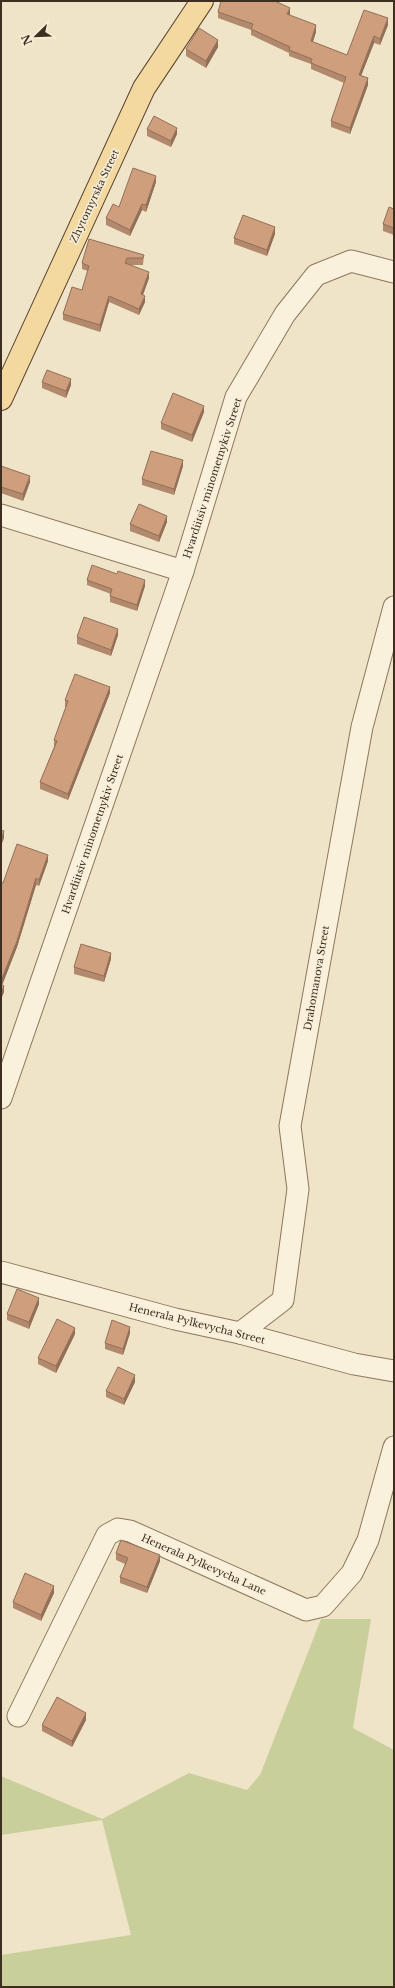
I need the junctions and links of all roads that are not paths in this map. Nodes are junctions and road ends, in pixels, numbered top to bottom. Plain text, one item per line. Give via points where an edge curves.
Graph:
1 (202, 1) edge
2 (394, 272) edge
3 (1, 399) edge
4 (1, 515) edge
5 (183, 571) junction
6 (394, 607) edge
7 (1, 1098) edge
8 (1, 1272) edge
9 (240, 1333) junction
10 (394, 1370) edge
11 (394, 1447) edge
12 (18, 1716) dead end

1 - 3 main road, Zhytomyrska Street via 144,88
2 - 5 street, Hvardiitsiv minometnykiv Street via 351,261 316,275 284,314 236,398
4 - 5 street, Hvardiitsiv minometnykiv Street
5 - 7 street, Hvardiitsiv minometnykiv Street
6 - 9 street, Drahomanova Street via 362,728 290,1126 298,1189 283,1300
8 - 9 street, Henerala Pylkevycha Street via 175,1319
9 - 10 street, Henerala Pylkevycha Street via 354,1364
11 - 12 street, Henerala Pylkevycha Lane via 368,1540 352,1573 323,1606 306,1610 130,1531 118,1529 107,1535

